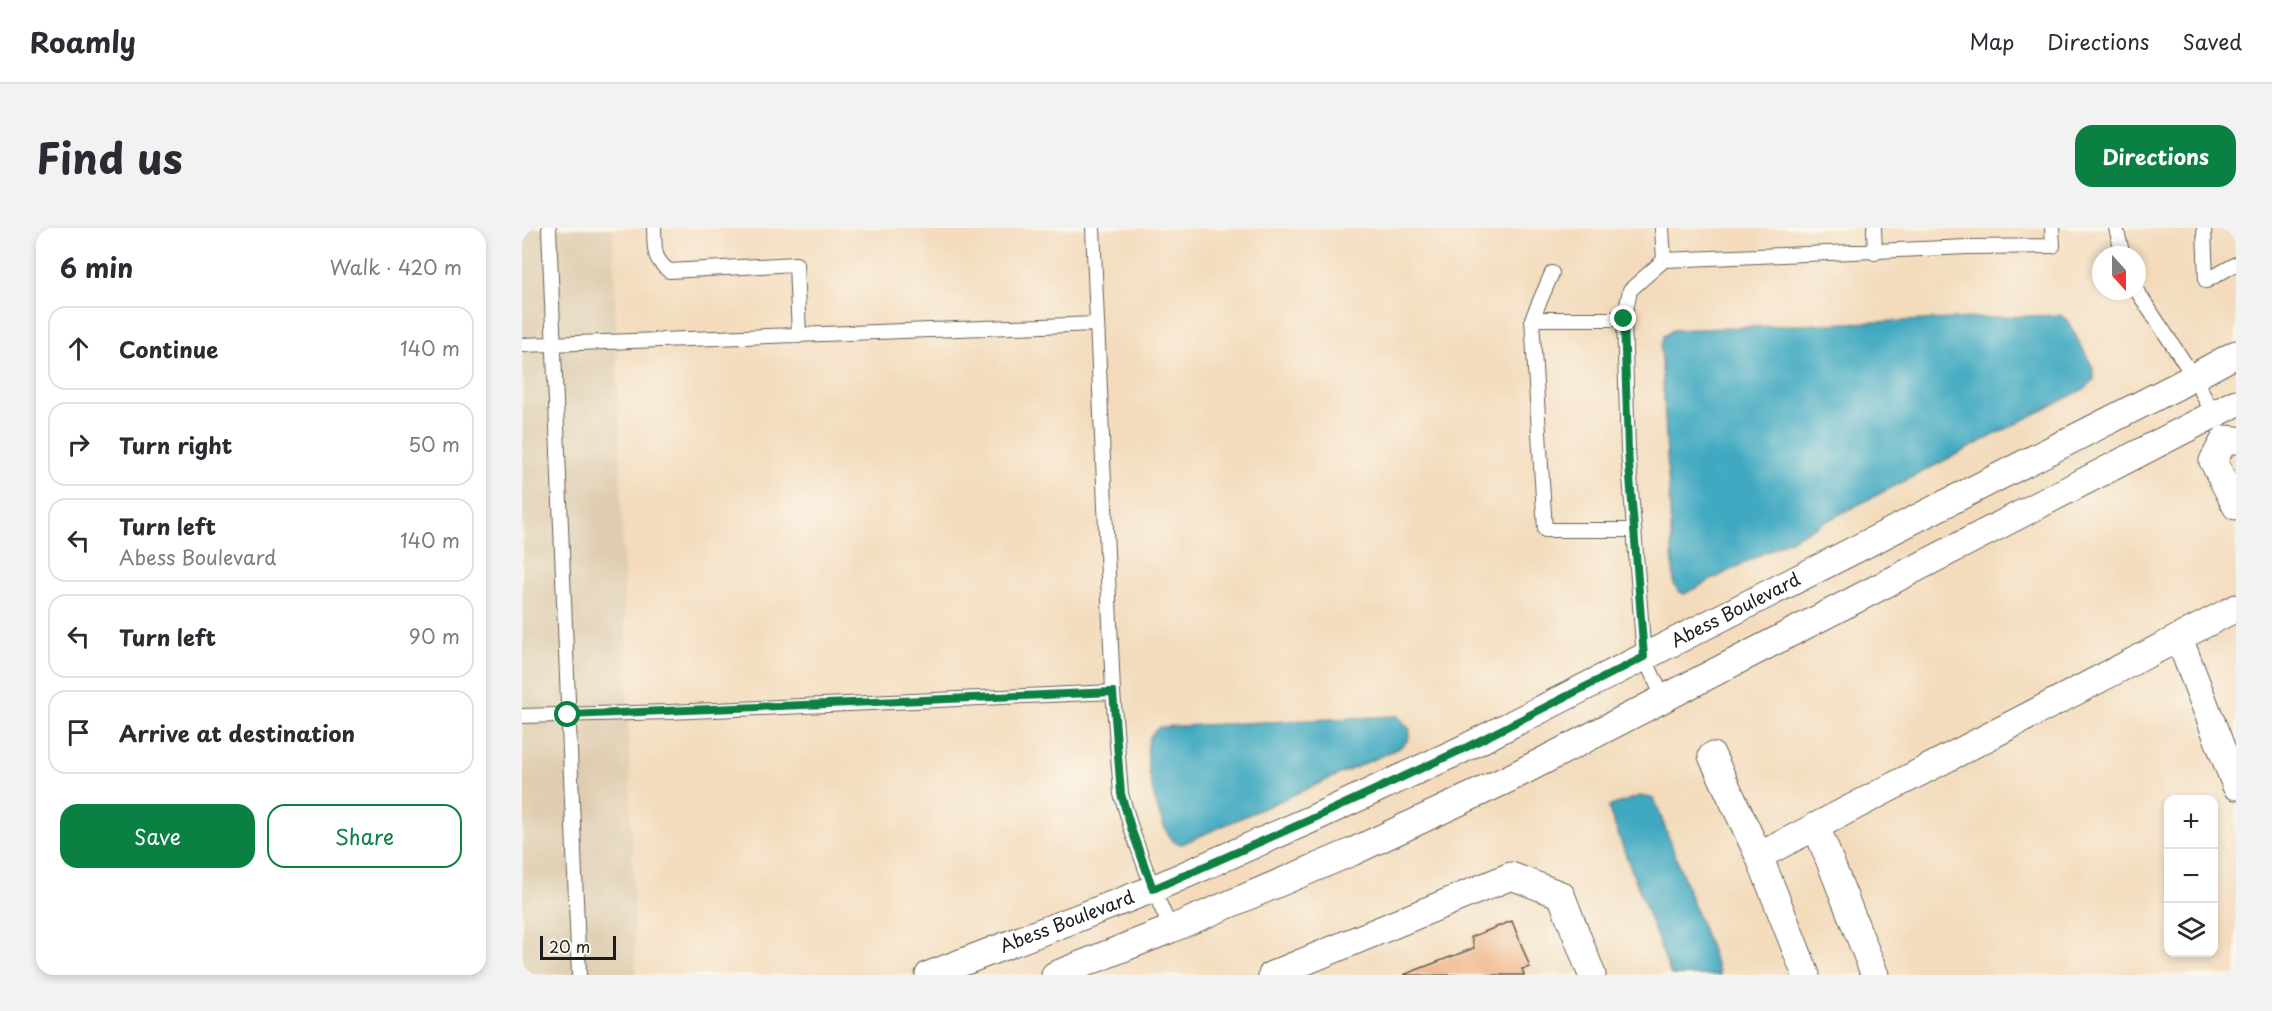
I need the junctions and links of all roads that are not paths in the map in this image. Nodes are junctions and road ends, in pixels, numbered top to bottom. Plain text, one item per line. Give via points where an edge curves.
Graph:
1 (549, 228) edge
2 (654, 228) edge
3 (1093, 228) edge
4 (1662, 228) edge
5 (1874, 228) edge
6 (2052, 228) edge
7 (2116, 228) edge
8 (2204, 228) edge
9 (2121, 246) edge
10 (1875, 253) junction
11 (1664, 260) junction
12 (2236, 264) edge
13 (1552, 273) dead end
14 (2143, 300) edge
15 (1532, 319) junction
16 (1624, 319) junction
17 (1096, 324) junction
18 (799, 336) junction
19 (554, 344) junction
20 (522, 345) edge
21 (2236, 354) edge
22 (2194, 377) junction
23 (2225, 408) edge
24 (2230, 440) edge
25 (2236, 506) edge
26 (1634, 530) junction
27 (2236, 608) edge
28 (2179, 638) junction
29 (1644, 657) junction
30 (1113, 692) junction
31 (1663, 697) junction
32 (568, 715) junction
33 (522, 716) edge
34 (1712, 756) dead end
35 (2236, 786) edge
36 (1816, 826) junction
37 (1759, 855) junction
38 (1153, 889) junction
39 (1171, 929) junction
40 (579, 975) edge
41 (929, 975) edge
42 (1055, 975) edge
43 (1272, 975) edge
44 (1592, 975) edge
45 (1806, 975) edge
46 (1875, 975) edge

1 - 19 lane
2 - 18 lane via 656,256 669,271 796,264
3 - 17 lane
4 - 11 lane
5 - 10 lane
6 - 10 lane via 2053,246
7 - 9 lane
8 - 12 lane via 2206,281
10 - 11 lane
11 - 16 lane via 1630,290
13 - 15 lane
14 - 22 lane
15 - 16 lane
15 - 26 lane via 1545,530
16 - 26 lane
17 - 18 lane
17 - 30 lane
18 - 19 lane
19 - 20 lane
19 - 32 lane
21 - 22 street, Abess Boulevard
22 - 23 lane
22 - 29 street, Abess Boulevard
23 - 24 street
23 - 31 street
24 - 25 street via 2213,460
26 - 29 lane
27 - 28 street
28 - 35 street
28 - 36 street
29 - 31 lane
29 - 38 street, Abess Boulevard via 1461,750
30 - 32 lane
30 - 38 lane via 1121,794
31 - 39 street via 1508,779 1352,852
32 - 33 lane
32 - 40 lane
34 - 37 street
36 - 37 street
36 - 46 street
37 - 45 street
38 - 39 lane
38 - 41 street, Abess Boulevard
39 - 42 street
43 - 44 street via 1511,876 1561,895

